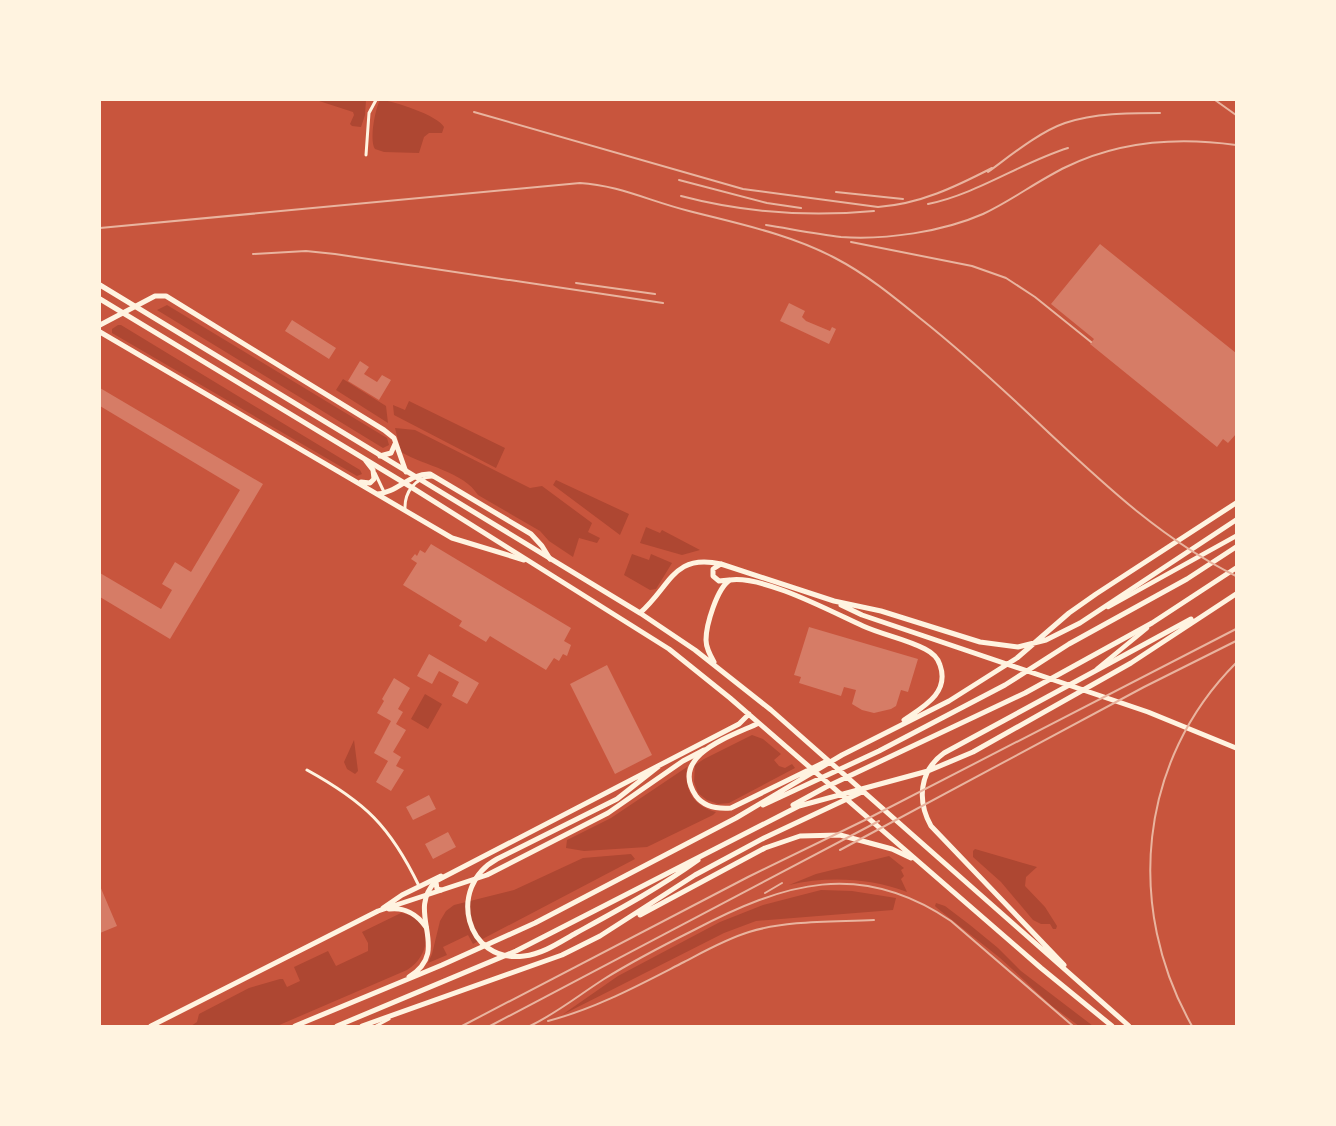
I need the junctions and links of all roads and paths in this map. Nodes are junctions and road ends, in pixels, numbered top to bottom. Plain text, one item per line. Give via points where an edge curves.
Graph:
1 (376, 100) edge
2 (366, 155) dead end
3 (100, 285) edge
4 (100, 300) edge
5 (100, 325) edge
6 (100, 332) edge
7 (394, 438) junction
8 (379, 456) junction
9 (366, 460) junction
10 (373, 470) junction
11 (406, 472) junction
12 (417, 478) junction
13 (357, 482) junction
14 (404, 484) junction
15 (411, 487) junction
16 (385, 493) junction
17 (377, 494) junction
18 (388, 500) junction
19 (1236, 503) edge
20 (405, 510) junction
21 (1236, 520) edge
22 (1236, 536) edge
23 (1236, 547) edge
24 (550, 559) junction
25 (529, 562) junction
26 (721, 564) junction
27 (1236, 568) edge
28 (730, 580) junction
29 (1236, 594) edge
30 (834, 601) junction
31 (1214, 606) junction
32 (640, 613) junction
33 (1080, 623) junction
34 (1152, 623) junction
35 (717, 666) junction
36 (1094, 671) junction
37 (749, 714) junction
38 (759, 723) junction
39 (889, 731) junction
40 (1236, 748) edge
41 (704, 750) junction
42 (842, 755) junction
43 (660, 765) junction
44 (307, 770) dead end
45 (665, 773) junction
46 (911, 776) junction
47 (736, 818) junction
48 (760, 825) junction
49 (713, 849) junction
50 (919, 862) junction
51 (444, 875) junction
52 (436, 881) junction
53 (419, 886) junction
54 (442, 890) junction
55 (425, 894) junction
56 (378, 911) junction
57 (428, 930) junction
58 (600, 936) junction
59 (393, 986) junction
60 (1085, 988) junction
61 (396, 1014) junction
62 (150, 1026) edge
63 (295, 1026) edge
64 (337, 1026) edge
65 (362, 1026) edge
66 (376, 1026) edge
67 (1112, 1026) edge
68 (1129, 1026) edge

1 - 2 street via 369,112
3 - 8 main road
4 - 9 main road
5 - 7 main road via 155,296 166,296
6 - 13 main road
7 - 8 main road via 395,446 391,453
7 - 11 main road
8 - 11 main road
9 - 10 main road
9 - 14 main road
10 - 13 main road via 373,482
10 - 16 street
11 - 12 main road
12 - 14 main road
12 - 15 street
12 - 24 main road
12 - 24 main road via 430,474 439,478 531,534
13 - 17 main road
14 - 15 main road
14 - 16 main road
15 - 20 street
15 - 25 main road
16 - 17 main road
16 - 18 street
17 - 18 main road
18 - 20 main road
19 - 39 main road via 1081,604 992,676
20 - 25 main road via 463,543
21 - 33 main road
22 - 33 street
23 - 47 main road via 1187,579 988,693 879,751
24 - 32 main road
25 - 37 main road via 668,649
26 - 28 main road via 713,569 713,576 719,580
26 - 30 main road
26 - 32 main road via 702,561 682,566
27 - 34 main road
28 - 35 main road via 719,591 706,640
28 - 39 main road via 747,580 820,604 863,626 933,654 942,672 939,691 929,703
29 - 31 main road
30 - 33 main road via 880,611 990,644 1018,647 1046,640
30 - 40 main road via 862,615 1148,712
31 - 36 main road
31 - 46 main road via 1074,697 973,752
32 - 35 main road
34 - 36 street
34 - 48 main road via 1025,693 826,787
35 - 60 main road
36 - 60 main road via 944,753 929,769 922,789 924,813 936,833
37 - 38 main road
37 - 43 main road via 740,724
38 - 41 main road
38 - 50 main road
39 - 42 main road
41 - 42 main road via 692,764 691,787 703,803 723,808 741,804
41 - 45 main road
42 - 47 main road
43 - 45 main road
43 - 49 main road via 628,792 606,805 482,869 473,880 467,909 478,937 495,951 509,956 524,956 547,949 647,895
43 - 51 main road
44 - 53 street via 346,793 372,814 396,842
45 - 54 main road via 608,813 477,880
46 - 48 main road via 816,800
46 - 58 main road via 860,792 764,838 686,880
47 - 59 main road via 535,923
48 - 49 main road
49 - 64 main road via 516,951
50 - 58 main road via 892,849 858,839 812,834 777,843
50 - 67 main road
51 - 52 main road
51 - 53 main road
52 - 54 main road via 437,890
52 - 55 main road
53 - 56 main road
54 - 55 main road
55 - 56 main road
55 - 57 main road via 423,913
56 - 57 main road via 392,908 407,911
56 - 62 main road
57 - 59 main road via 430,946 424,962 412,975
58 - 61 main road via 546,962
59 - 63 main road
60 - 68 main road
61 - 65 main road
61 - 66 street

